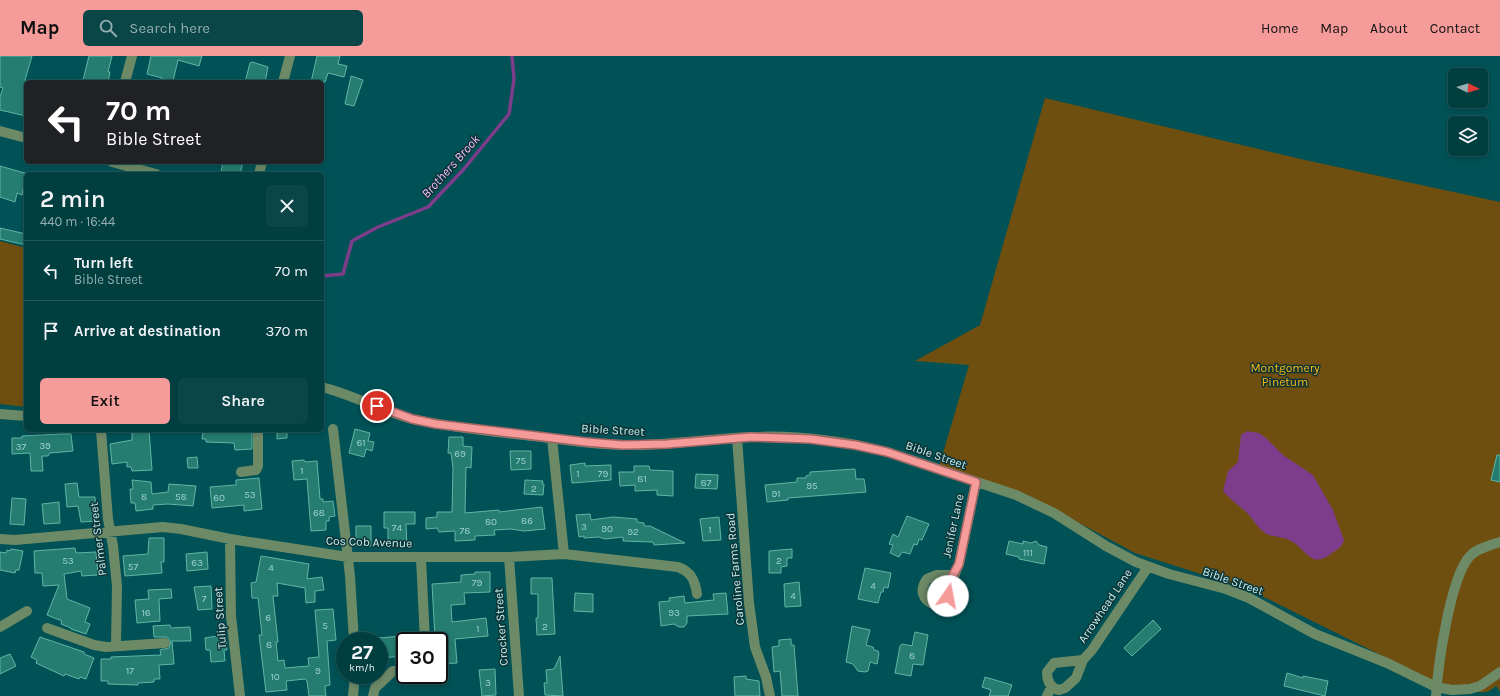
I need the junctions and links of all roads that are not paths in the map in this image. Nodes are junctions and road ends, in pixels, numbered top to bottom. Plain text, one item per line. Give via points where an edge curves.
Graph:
1 (132, 56) edge
2 (290, 56) edge
3 (126, 80) edge
4 (284, 80) edge
5 (0, 131) edge
6 (24, 137) edge
7 (119, 164) edge
8 (149, 172) edge
9 (324, 388) edge
10 (0, 414) edge
11 (24, 416) edge
12 (333, 429) dead end
13 (100, 432) edge
14 (258, 432) edge
15 (552, 438) junction
16 (737, 438) junction
17 (242, 472) dead end
18 (976, 482) junction
19 (111, 531) junction
20 (0, 539) edge
21 (230, 539) junction
22 (1500, 542) edge
23 (564, 554) junction
24 (348, 557) junction
25 (509, 557) junction
26 (421, 558) junction
27 (1148, 567) junction
28 (953, 575) dead end
29 (697, 594) dead end
30 (27, 611) dead end
31 (0, 627) edge
32 (47, 628) dead end
33 (353, 632) edge
34 (425, 632) edge
35 (165, 643) dead end
36 (116, 645) junction
37 (1083, 660) junction
38 (396, 671) edge
39 (1500, 672) edge
40 (1052, 686) junction
41 (1436, 691) edge
42 (240, 696) edge
43 (373, 696) edge
44 (519, 696) edge
45 (770, 696) edge
46 (1047, 696) edge

1 - 3 street
2 - 4 street
5 - 6 street
7 - 8 street
9 - 15 street, Bible Street via 423,421
10 - 11 street
12 - 24 street
13 - 19 street, Palmer Street
14 - 17 street via 258,466 256,470
15 - 16 street, Bible Street via 639,446
15 - 23 street
16 - 18 street, Bible Street via 795,438 855,445 887,452
16 - 45 street, Caroline Farms Road via 749,603 755,647 766,676
18 - 27 street, Bible Street via 1016,495 1047,509 1106,546
18 - 28 street, Jenifer Lane via 959,564
19 - 20 street, Cos Cob Avenue via 15,540
19 - 21 street, Cos Cob Avenue via 181,529
19 - 36 street, Palmer Street via 117,586
21 - 24 street, Cos Cob Avenue
21 - 42 street, Tulip Street via 231,616
22 - 41 street via 1470,555 1460,571 1446,625
23 - 25 street, Cos Cob Avenue
23 - 29 street, Cos Cob Avenue via 678,567 692,576
24 - 26 street, Cos Cob Avenue
24 - 33 street
25 - 26 street, Cos Cob Avenue
25 - 44 street, Crocker Street
26 - 34 street
27 - 37 street, Arrowhead Lane
27 - 41 street, Bible Street via 1243,596 1315,634 1382,661
30 - 31 street
32 - 36 street via 94,645
35 - 36 street
37 - 40 street, Arrowhead Lane via 1071,684 1059,690
37 - 40 street, Arrowhead Lane via 1054,663 1047,672 1047,679
38 - 43 street via 375,688
39 - 41 street, Bible Street via 1480,686 1470,689
40 - 46 street

